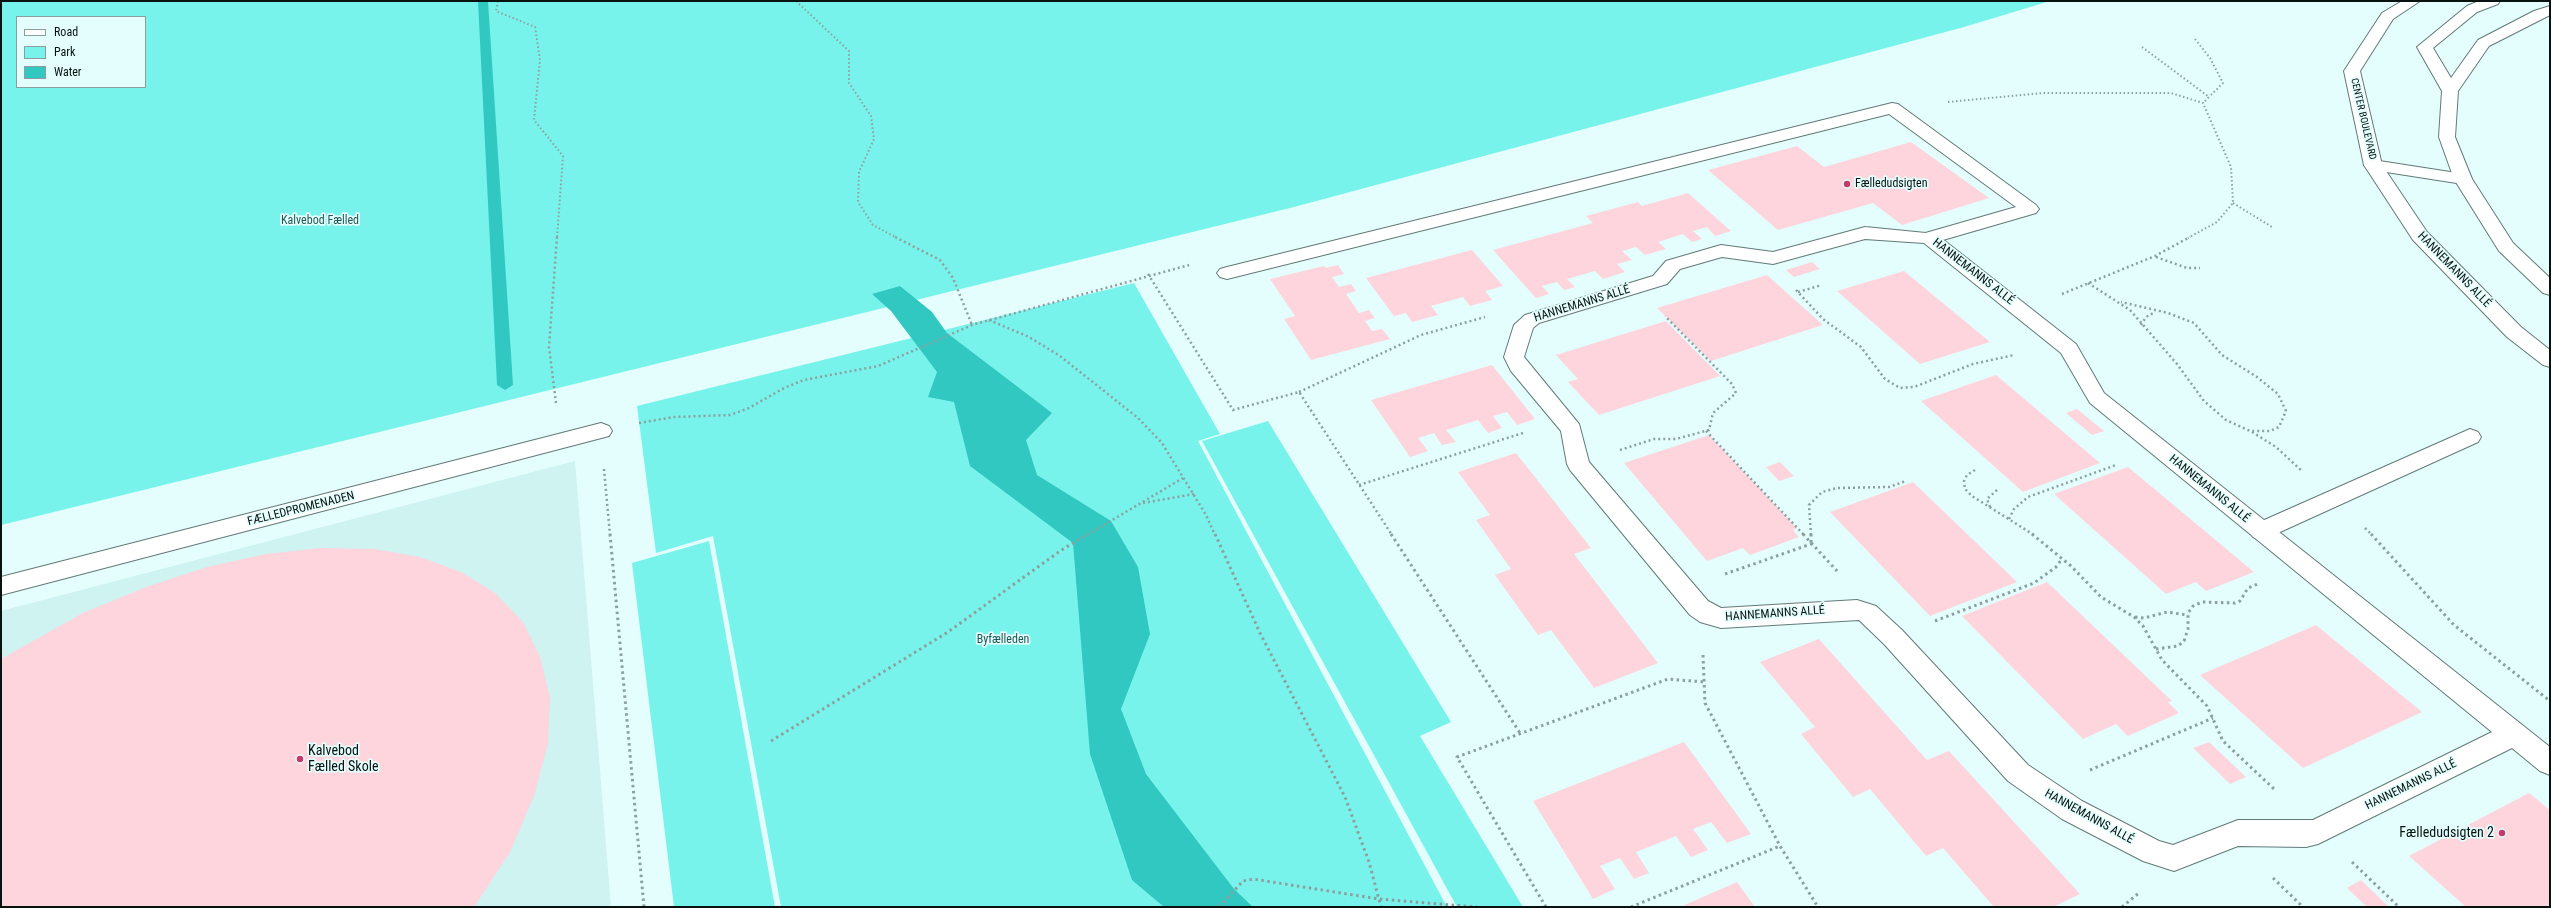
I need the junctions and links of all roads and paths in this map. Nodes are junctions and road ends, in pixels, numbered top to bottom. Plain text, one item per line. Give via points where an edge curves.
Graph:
1 (498, 1) edge
2 (796, 1) edge
3 (2413, 1) edge
4 (2493, 1) edge
5 (2550, 10) edge
6 (2195, 39) dead end
7 (2142, 47) dead end
8 (2450, 91) junction
9 (2208, 96) junction
10 (2203, 103) junction
11 (1892, 108) junction
12 (2373, 165) junction
13 (2463, 179) junction
14 (2232, 203) junction
15 (2272, 227) dead end
16 (1929, 238) junction
17 (2155, 256) junction
18 (1762, 257) junction
19 (1193, 264) dead end
20 (2200, 268) dead end
21 (1227, 273) dead end
22 (1148, 274) junction
23 (2088, 283) junction
24 (1636, 287) junction
25 (2550, 289) edge
26 (2121, 302) junction
27 (2157, 312) junction
28 (2032, 319) junction
29 (988, 320) junction
30 (1527, 321) junction
31 (972, 325) junction
32 (2141, 325) junction
33 (2056, 337) junction
34 (2550, 360) edge
35 (1299, 392) junction
36 (1563, 420) junction
37 (601, 431) junction
38 (1706, 431) junction
39 (2250, 431) junction
40 (2470, 437) dead end
41 (561, 442) junction
42 (2160, 449) junction
43 (1578, 464) junction
44 (1975, 470) dead end
45 (1183, 478) junction
46 (1906, 481) dead end
47 (1359, 484) junction
48 (1997, 490) dead end
49 (1194, 494) junction
50 (2333, 499) junction
51 (1134, 507) junction
52 (1993, 510) junction
53 (2009, 519) junction
54 (2261, 531) junction
55 (1811, 544) junction
56 (2062, 559) junction
57 (2302, 563) junction
58 (1, 586) edge
59 (1682, 589) junction
60 (1709, 615) junction
61 (2187, 615) junction
62 (2134, 617) junction
63 (1893, 637) junction
64 (2156, 649) junction
65 (1705, 682) junction
66 (2550, 701) edge
67 (2214, 718) junction
68 (1520, 733) junction
69 (2514, 734) junction
70 (771, 741) dead end
71 (2550, 763) edge
72 (2042, 791) junction
73 (2318, 831) junction
74 (1780, 846) junction
75 (1379, 899) junction
76 (644, 907) edge
77 (1219, 907) edge
78 (1381, 907) edge
79 (1477, 907) edge
80 (1546, 907) edge
81 (1631, 907) edge
82 (1818, 907) edge
83 (2399, 907) edge

1 - 41 path via 496,11 535,27 540,60 534,120 563,156 549,347
2 - 31 path via 849,51 849,83 871,116 874,139 859,172 858,202 873,225 940,260 953,278
3 - 12 street, CENTER BOULEVARD via 2387,16 2352,71
4 - 8 street via 2472,9 2425,47
5 - 8 street via 2483,43
6 - 9 path via 2210,58 2223,83
7 - 9 path
8 - 13 street via 2447,137
9 - 10 path
10 - 11 path via 2171,93 2043,93
10 - 14 path via 2231,167
11 - 16 street via 2030,209
11 - 21 street
12 - 13 street
12 - 34 street, HANNEMANNS ALLÉ via 2420,236 2514,332
13 - 25 street via 2506,247
14 - 15 path
14 - 17 path via 2217,222
16 - 18 street, HANNEMANNS ALLÉ via 1865,233 1775,258
16 - 28 street, HANNEMANNS ALLÉ
17 - 20 path via 2187,268
17 - 23 path
18 - 24 street, HANNEMANNS ALLÉ via 1721,251 1673,265 1660,280
18 - 33 path via 1766,265 1806,299 1823,320 1861,347 1885,379 1900,388 1914,387 1973,364 2016,354
19 - 22 path
22 - 29 path
22 - 35 path via 1233,410
23 - 26 path
23 - 28 path via 2065,291
24 - 30 street, HANNEMANNS ALLÉ
24 - 38 path via 1735,389 1733,397 1713,413 1711,427
26 - 27 path
26 - 32 path
27 - 32 path via 2150,314
27 - 39 path via 2194,323 2222,355 2278,394 2286,411 2279,427 2270,431
28 - 33 street, HANNEMANNS ALLÉ
29 - 31 path
29 - 45 path via 1029,337 1097,383 1138,418 1162,444
30 - 35 path via 1508,316 1491,316 1421,335
30 - 36 street, HANNEMANNS ALLÉ via 1514,360
31 - 37 path via 878,366 804,380 730,415 674,417
32 - 39 path via 2177,364 2204,401 2226,420
33 - 42 street, HANNEMANNS ALLÉ via 2077,360 2085,380 2097,398
35 - 47 path
36 - 43 street, HANNEMANNS ALLÉ via 1573,432
36 - 47 path
37 - 41 street, FÆLLEDPROMENADEN
37 - 76 path
38 - 43 path via 1676,439 1654,439
38 - 55 path
39 - 50 path via 2276,447
40 - 50 street
41 - 58 street, FÆLLEDPROMENADEN
42 - 53 path via 2028,497 2014,509
42 - 54 street, HANNEMANNS ALLÉ
43 - 59 street, HANNEMANNS ALLÉ
44 - 52 path via 1967,475 1965,489
45 - 49 path
45 - 51 path
46 - 55 path via 1889,487 1837,488 1822,492 1809,506
47 - 68 path
48 - 52 path via 1987,499
49 - 51 path via 1156,500
49 - 75 path via 1239,584 1260,633 1345,797 1369,862
50 - 54 street
50 - 66 path via 2375,536 2454,625
51 - 70 path via 1073,543 948,632
52 - 53 path
53 - 56 path
54 - 57 street, HANNEMANNS ALLÉ
55 - 59 path
56 - 62 path via 2101,597
56 - 63 path via 2046,575 2024,588
57 - 61 path via 2248,588 2240,601 2202,602 2193,606
57 - 69 street, HANNEMANNS ALLÉ
59 - 60 street, HANNEMANNS ALLÉ
60 - 63 street, HANNEMANNS ALLÉ via 1721,618 1857,610 1875,618
60 - 65 path via 1702,644
61 - 62 path via 2167,612 2144,618
61 - 64 path via 2188,629 2184,640 2178,646
62 - 64 path via 2150,635
63 - 72 street, HANNEMANNS ALLÉ via 2018,773
64 - 67 path via 2166,664 2207,706
65 - 68 path via 1668,679
65 - 74 path via 1705,703
67 - 72 path
67 - 73 path via 2223,741
68 - 80 path via 1457,757
69 - 71 street, HANNEMANNS ALLÉ
69 - 73 street, HANNEMANNS ALLÉ
72 - 73 street, HANNEMANNS ALLÉ via 2072,810 2152,852 2174,858 2238,833 2306,834
73 - 83 path
74 - 81 path
74 - 82 path
75 - 77 path via 1253,879 1243,881
75 - 78 path
75 - 79 path

